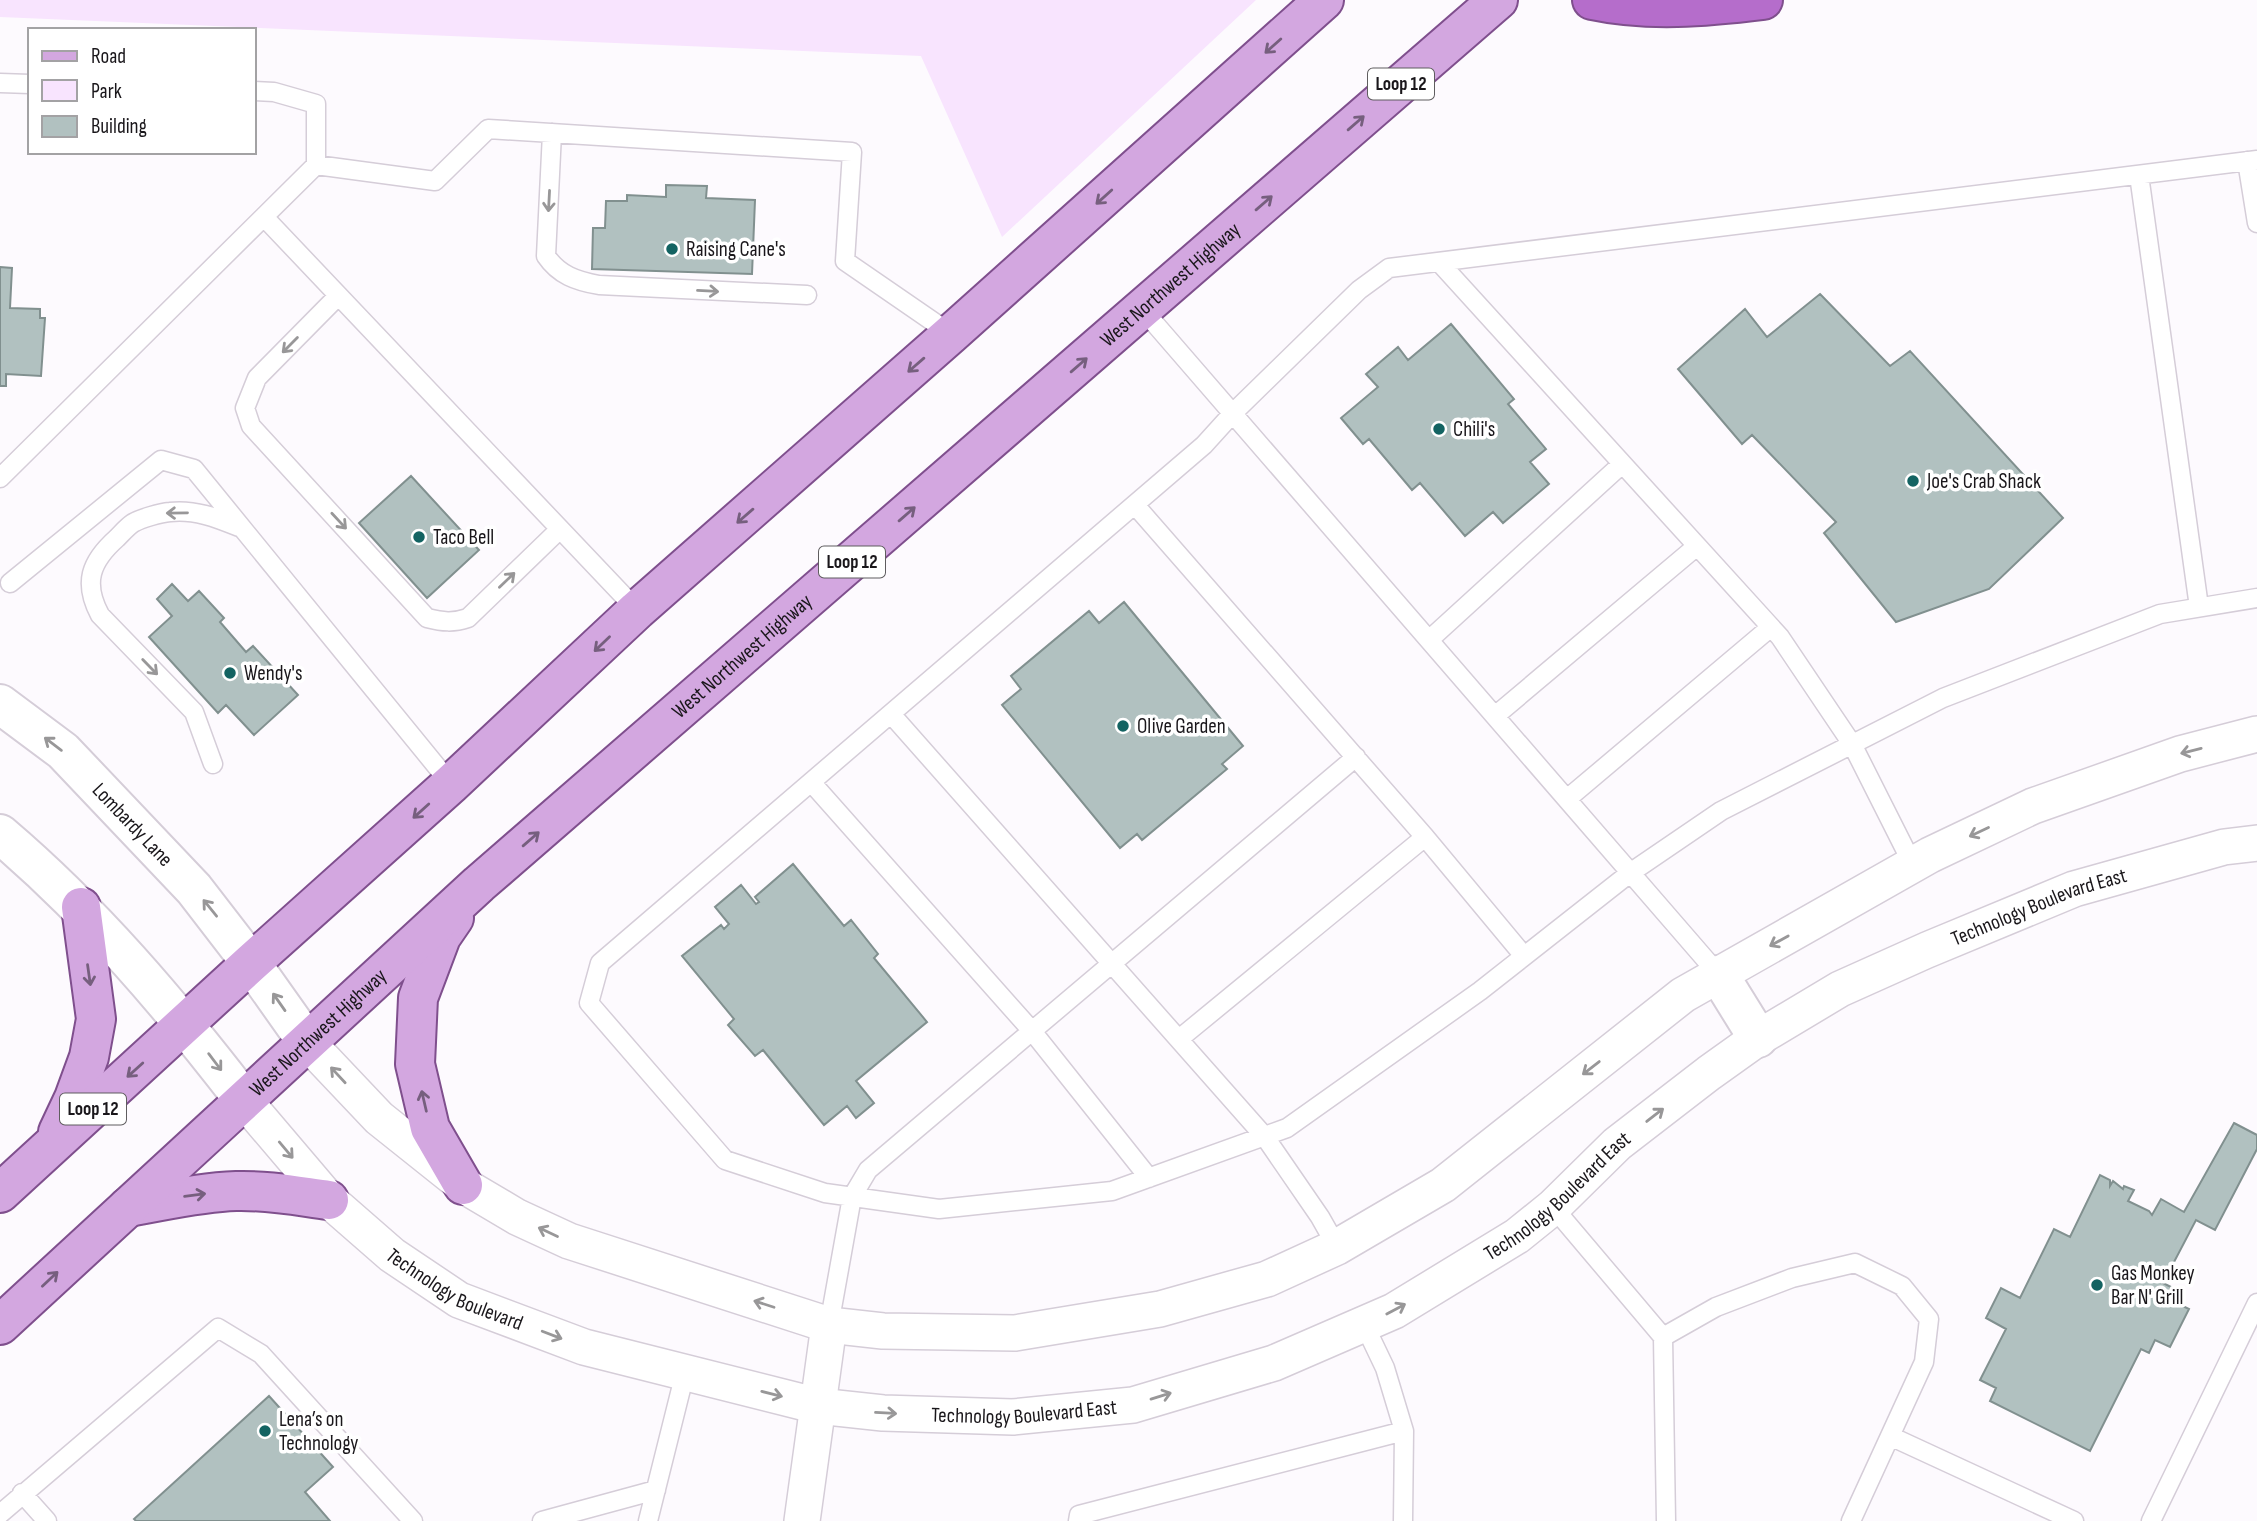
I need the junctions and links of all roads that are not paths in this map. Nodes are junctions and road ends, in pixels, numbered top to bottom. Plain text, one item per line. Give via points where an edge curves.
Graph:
1 (1324, 0) edge
2 (1498, 0) edge
3 (1592, 0) edge
4 (1763, 0) edge
5 (0, 83) edge
6 (28, 84) edge
7 (256, 91) edge
8 (552, 133) junction
9 (2252, 161) edge
10 (316, 165) junction
11 (2139, 175) junction
12 (264, 217) junction
13 (2257, 223) edge
14 (1439, 262) junction
15 (807, 295) dead end
16 (338, 296) junction
17 (1143, 310) junction
18 (951, 334) junction
19 (1233, 413) junction
20 (1622, 464) junction
21 (0, 478) edge
22 (1135, 505) junction
23 (242, 528) junction
24 (560, 529) junction
25 (1698, 546) junction
26 (3, 586) edge
27 (2257, 598) edge
28 (2199, 607) junction
29 (637, 610) junction
30 (1771, 627) junction
31 (1429, 640) junction
32 (0, 704) edge
33 (891, 714) junction
34 (1495, 716) junction
35 (2257, 734) edge
36 (1852, 744) junction
37 (1356, 757) junction
38 (213, 764) dead end
39 (811, 782) junction
40 (451, 784) junction
41 (1567, 799) junction
42 (0, 834) edge
43 (1425, 837) junction
44 (2257, 843) edge
45 (1913, 865) junction
46 (1630, 873) junction
47 (479, 884) junction
48 (81, 908) junction
49 (1524, 956) junction
50 (251, 962) junction
51 (1112, 964) junction
52 (1719, 975) junction
53 (186, 1024) junction
54 (1032, 1031) junction
55 (1758, 1038) junction
56 (1179, 1039) junction
57 (307, 1042) junction
58 (244, 1100) junction
59 (1265, 1137) junction
60 (51, 1147) junction
61 (1149, 1178) junction
62 (463, 1185) junction
63 (0, 1193) edge
64 (852, 1197) junction
65 (329, 1200) junction
66 (128, 1207) junction
67 (1553, 1207) junction
68 (1337, 1247) junction
69 (2257, 1303) edge
70 (1364, 1324) junction
71 (0, 1325) edge
72 (829, 1325) junction
73 (1663, 1337) junction
74 (685, 1373) junction
75 (818, 1406) junction
76 (1404, 1432) junction
77 (1890, 1436) junction
78 (656, 1490) junction
79 (22, 1493) junction
80 (0, 1514) edge
81 (47, 1521) edge
82 (413, 1521) edge
83 (542, 1521) edge
84 (648, 1521) edge
85 (802, 1521) edge
86 (1078, 1521) edge
87 (1403, 1521) edge
88 (1666, 1521) edge
89 (1851, 1521) edge
90 (2074, 1521) edge
91 (2151, 1521) edge

1 -> 18 main road, Loop 12
17 -> 2 main road, West Northwest Highway / Loop 12
3 - 4 highway via 1678,8
5 - 6 lane
7 - 10 lane via 316,104
8 - 10 lane via 488,129 435,181
8 -> 15 lane via 546,256 566,276 599,285
8 - 18 lane via 852,152 845,261
9 - 11 lane
9 - 13 lane
10 - 12 lane
11 - 14 lane
11 - 28 lane
12 - 16 lane
12 - 21 lane
14 - 19 lane via 1389,268 1359,290
14 - 20 lane
16 - 24 lane
16 -> 24 lane via 257,378 245,408 251,426 427,618 443,622 468,618
17 - 19 lane
47 -> 17 main road, West Northwest Highway / Loop 12
18 -> 29 main road, Loop 12
19 - 22 lane via 1205,445
19 - 31 lane
20 - 25 lane
20 - 31 lane
22 - 33 lane
22 - 37 lane
23 - 26 lane via 194,469 161,460
23 -> 38 lane via 207,514 170,512 133,523 98,556 92,570 92,594 100,615 194,712
23 - 40 lane
24 - 29 lane
25 - 30 lane
25 - 34 lane
27 - 28 lane
28 - 36 lane via 2160,614 1942,698
29 -> 40 main road, Loop 12
30 - 36 lane
30 - 41 lane
31 - 34 lane
50 -> 32 street, Lombardy Lane via 194,889 63,751
33 - 39 lane
33 - 51 lane
34 - 41 lane
35 -> 45 street via 2180,754 2033,806
36 - 45 lane
36 - 46 lane via 1721,811
37 - 43 lane
37 - 51 lane
39 - 54 lane
39 - 64 lane via 600,963 589,1003 725,1160 825,1193
40 -> 50 main road, Loop 12
41 - 46 lane
42 - 48 street
43 - 49 lane
43 - 56 lane
44 - 55 street, Technology Boulevard East via 2224,847 2074,889 1840,989
45 -> 52 street
46 - 49 lane
46 - 52 lane
47 - 57 main road, West Northwest Highway / Loop 12
62 -> 47 main road via 430,1128 415,1064 418,998 440,937
48 - 53 street
48 -> 60 main road via 96,1019 89,1056
49 - 59 lane via 1287,1128
50 - 53 main road, Loop 12
57 -> 50 street
51 - 54 lane
51 - 56 lane
52 - 55 street
52 -> 68 street via 1683,995 1443,1185
53 -> 58 street, Technology Boulevard
53 -> 60 main road, Loop 12
54 - 61 lane
54 - 64 lane via 868,1170
67 -> 55 street, Technology Boulevard East via 1617,1144
56 - 59 lane
57 - 58 main road, West Northwest Highway / Loop 12
62 -> 57 street via 379,1118
58 -> 65 street, Technology Boulevard
58 - 66 main road, West Northwest Highway / Loop 12
59 - 61 lane
59 - 68 lane
60 - 63 main road, Loop 12
61 - 64 lane via 1112,1191 939,1209
72 -> 62 street via 569,1241
64 - 72 lane
66 -> 65 main road via 235,1191
65 -> 74 street, Technology Boulevard via 392,1255 458,1300 584,1347
71 -> 66 main road, West Northwest Highway / Loop 12
70 -> 67 street, Technology Boulevard East via 1394,1311 1517,1237
67 - 73 lane
68 - 72 street via 1267,1279 1160,1310 1015,1333 883,1331
69 - 91 lane
75 -> 70 street, Technology Boulevard East via 1013,1417 1133,1405 1274,1363
70 - 76 lane via 1385,1368
72 - 75 street
73 - 77 lane via 1716,1307 1792,1278 1855,1263 1902,1286 1928,1319 1924,1362
73 - 88 lane
74 -> 75 street, Technology Boulevard
74 - 78 lane
75 - 85 street
76 - 86 lane via 1079,1515
76 - 87 lane
77 - 89 lane
77 - 90 lane
78 - 83 lane
78 - 84 lane
79 - 80 lane
79 - 81 lane
79 - 82 lane via 218,1328 261,1354

